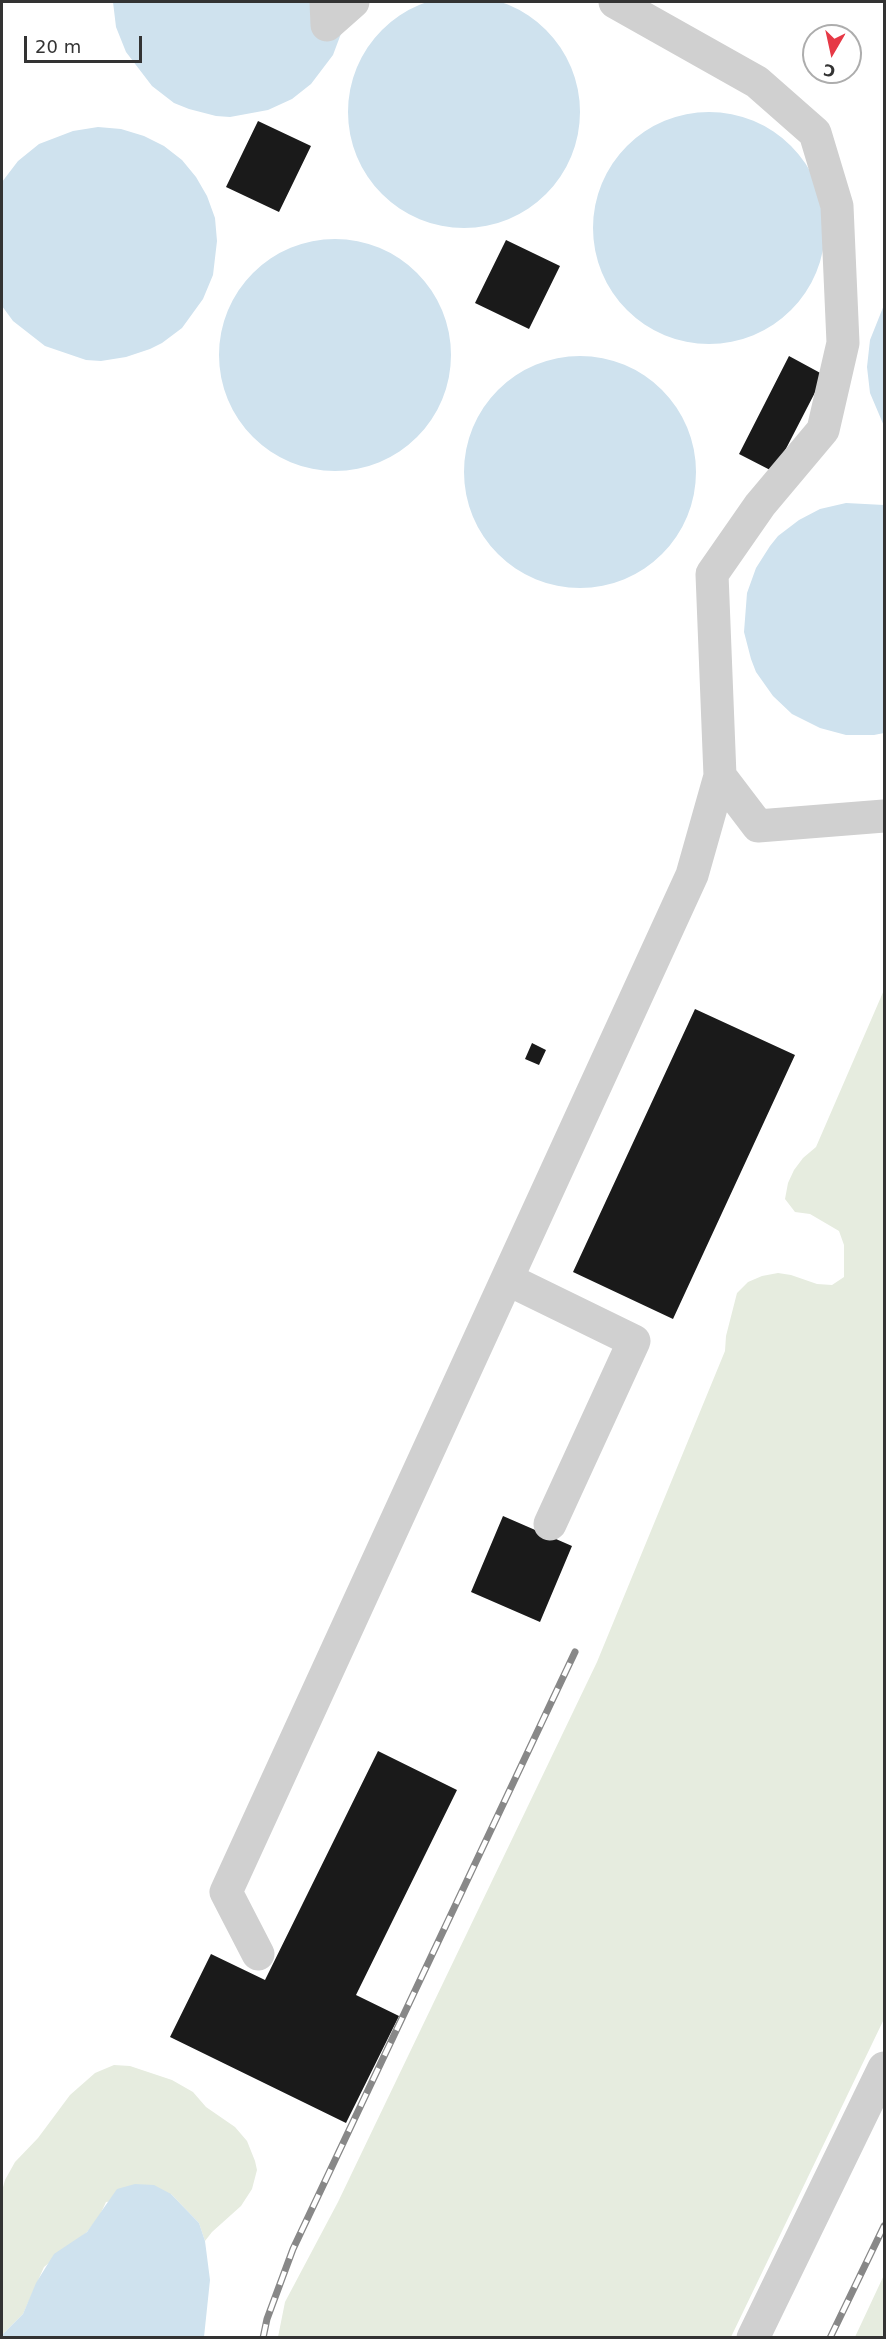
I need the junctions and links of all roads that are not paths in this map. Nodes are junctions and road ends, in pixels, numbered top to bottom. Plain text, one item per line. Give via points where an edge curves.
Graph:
1 (326, 2) edge
2 (353, 2) edge
3 (615, 2) edge
4 (720, 776) junction
5 (885, 816) edge
6 (507, 1279) junction
7 (549, 1524) dead end
8 (258, 1954) dead end
9 (885, 2068) edge
10 (753, 2337) edge

1 - 2 lane via 327,25
3 - 4 lane via 757,82 815,133 837,206 843,343 823,430 760,505 712,574
4 - 5 lane via 758,826
4 - 6 lane via 692,875
6 - 7 lane via 634,1341
6 - 8 lane via 226,1892
9 - 10 lane

